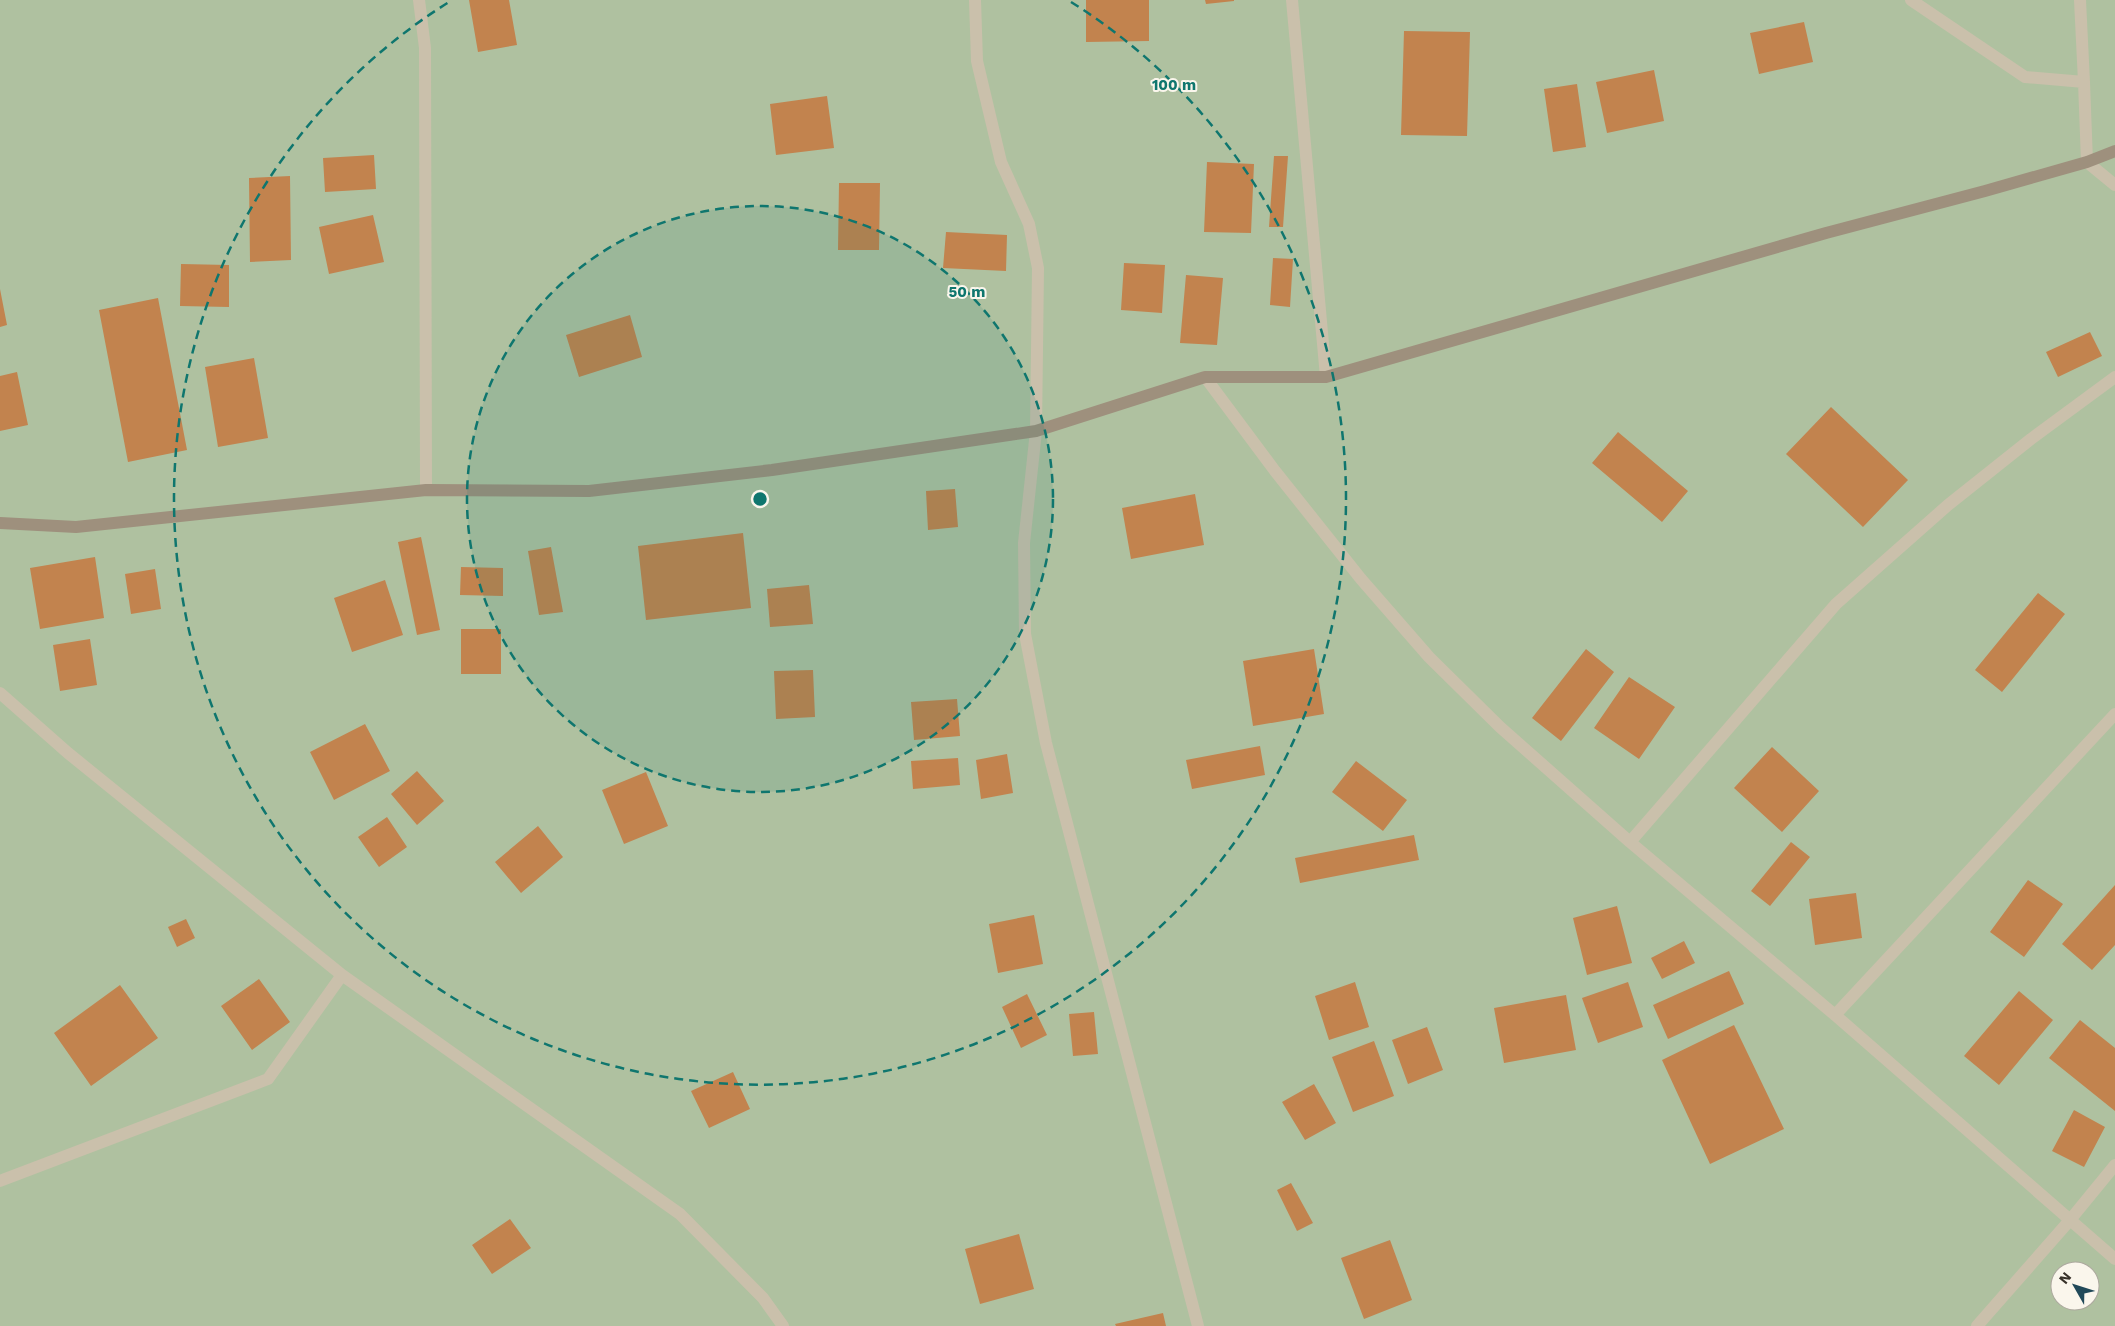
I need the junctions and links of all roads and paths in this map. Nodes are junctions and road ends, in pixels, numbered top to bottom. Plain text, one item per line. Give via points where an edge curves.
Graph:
1 (419, 0) edge
2 (975, 0) edge
3 (1292, 0) edge
4 (1911, 0) edge
5 (2080, 0) edge
6 (2084, 82) junction
7 (2115, 151) edge
8 (2087, 162) junction
9 (2115, 185) edge
10 (1204, 377) junction
11 (1326, 377) junction
12 (2115, 377) edge
13 (1036, 432) junction
14 (426, 490) junction
15 (0, 522) edge
16 (0, 693) edge
17 (2115, 714) edge
18 (1630, 842) junction
19 (342, 975) junction
20 (1835, 1015) junction
21 (2115, 1165) edge
22 (0, 1181) edge
23 (2070, 1220) junction
24 (2115, 1259) edge
25 (783, 1326) edge
26 (1198, 1326) edge
27 (1978, 1326) edge

1 - 14 street via 425,48
2 - 13 street via 979,70 1001,162 1029,224 1038,268
3 - 11 street
4 - 6 street via 2025,77
5 - 6 street
6 - 8 street
7 - 8 main road
8 - 9 street
8 - 11 main road via 1817,235
10 - 11 main road
10 - 13 main road
10 - 18 street via 1361,579 1429,657 1500,727
12 - 18 street via 1948,505 1836,604
13 - 14 main road via 772,470 589,491
13 - 26 street via 1024,543 1026,634 1046,743
14 - 15 main road via 76,527
16 - 19 street via 68,753
17 - 20 street
18 - 20 street
19 - 22 street via 268,1079
19 - 25 street via 680,1214 763,1298
20 - 23 street
21 - 23 street
23 - 24 street
23 - 27 street

